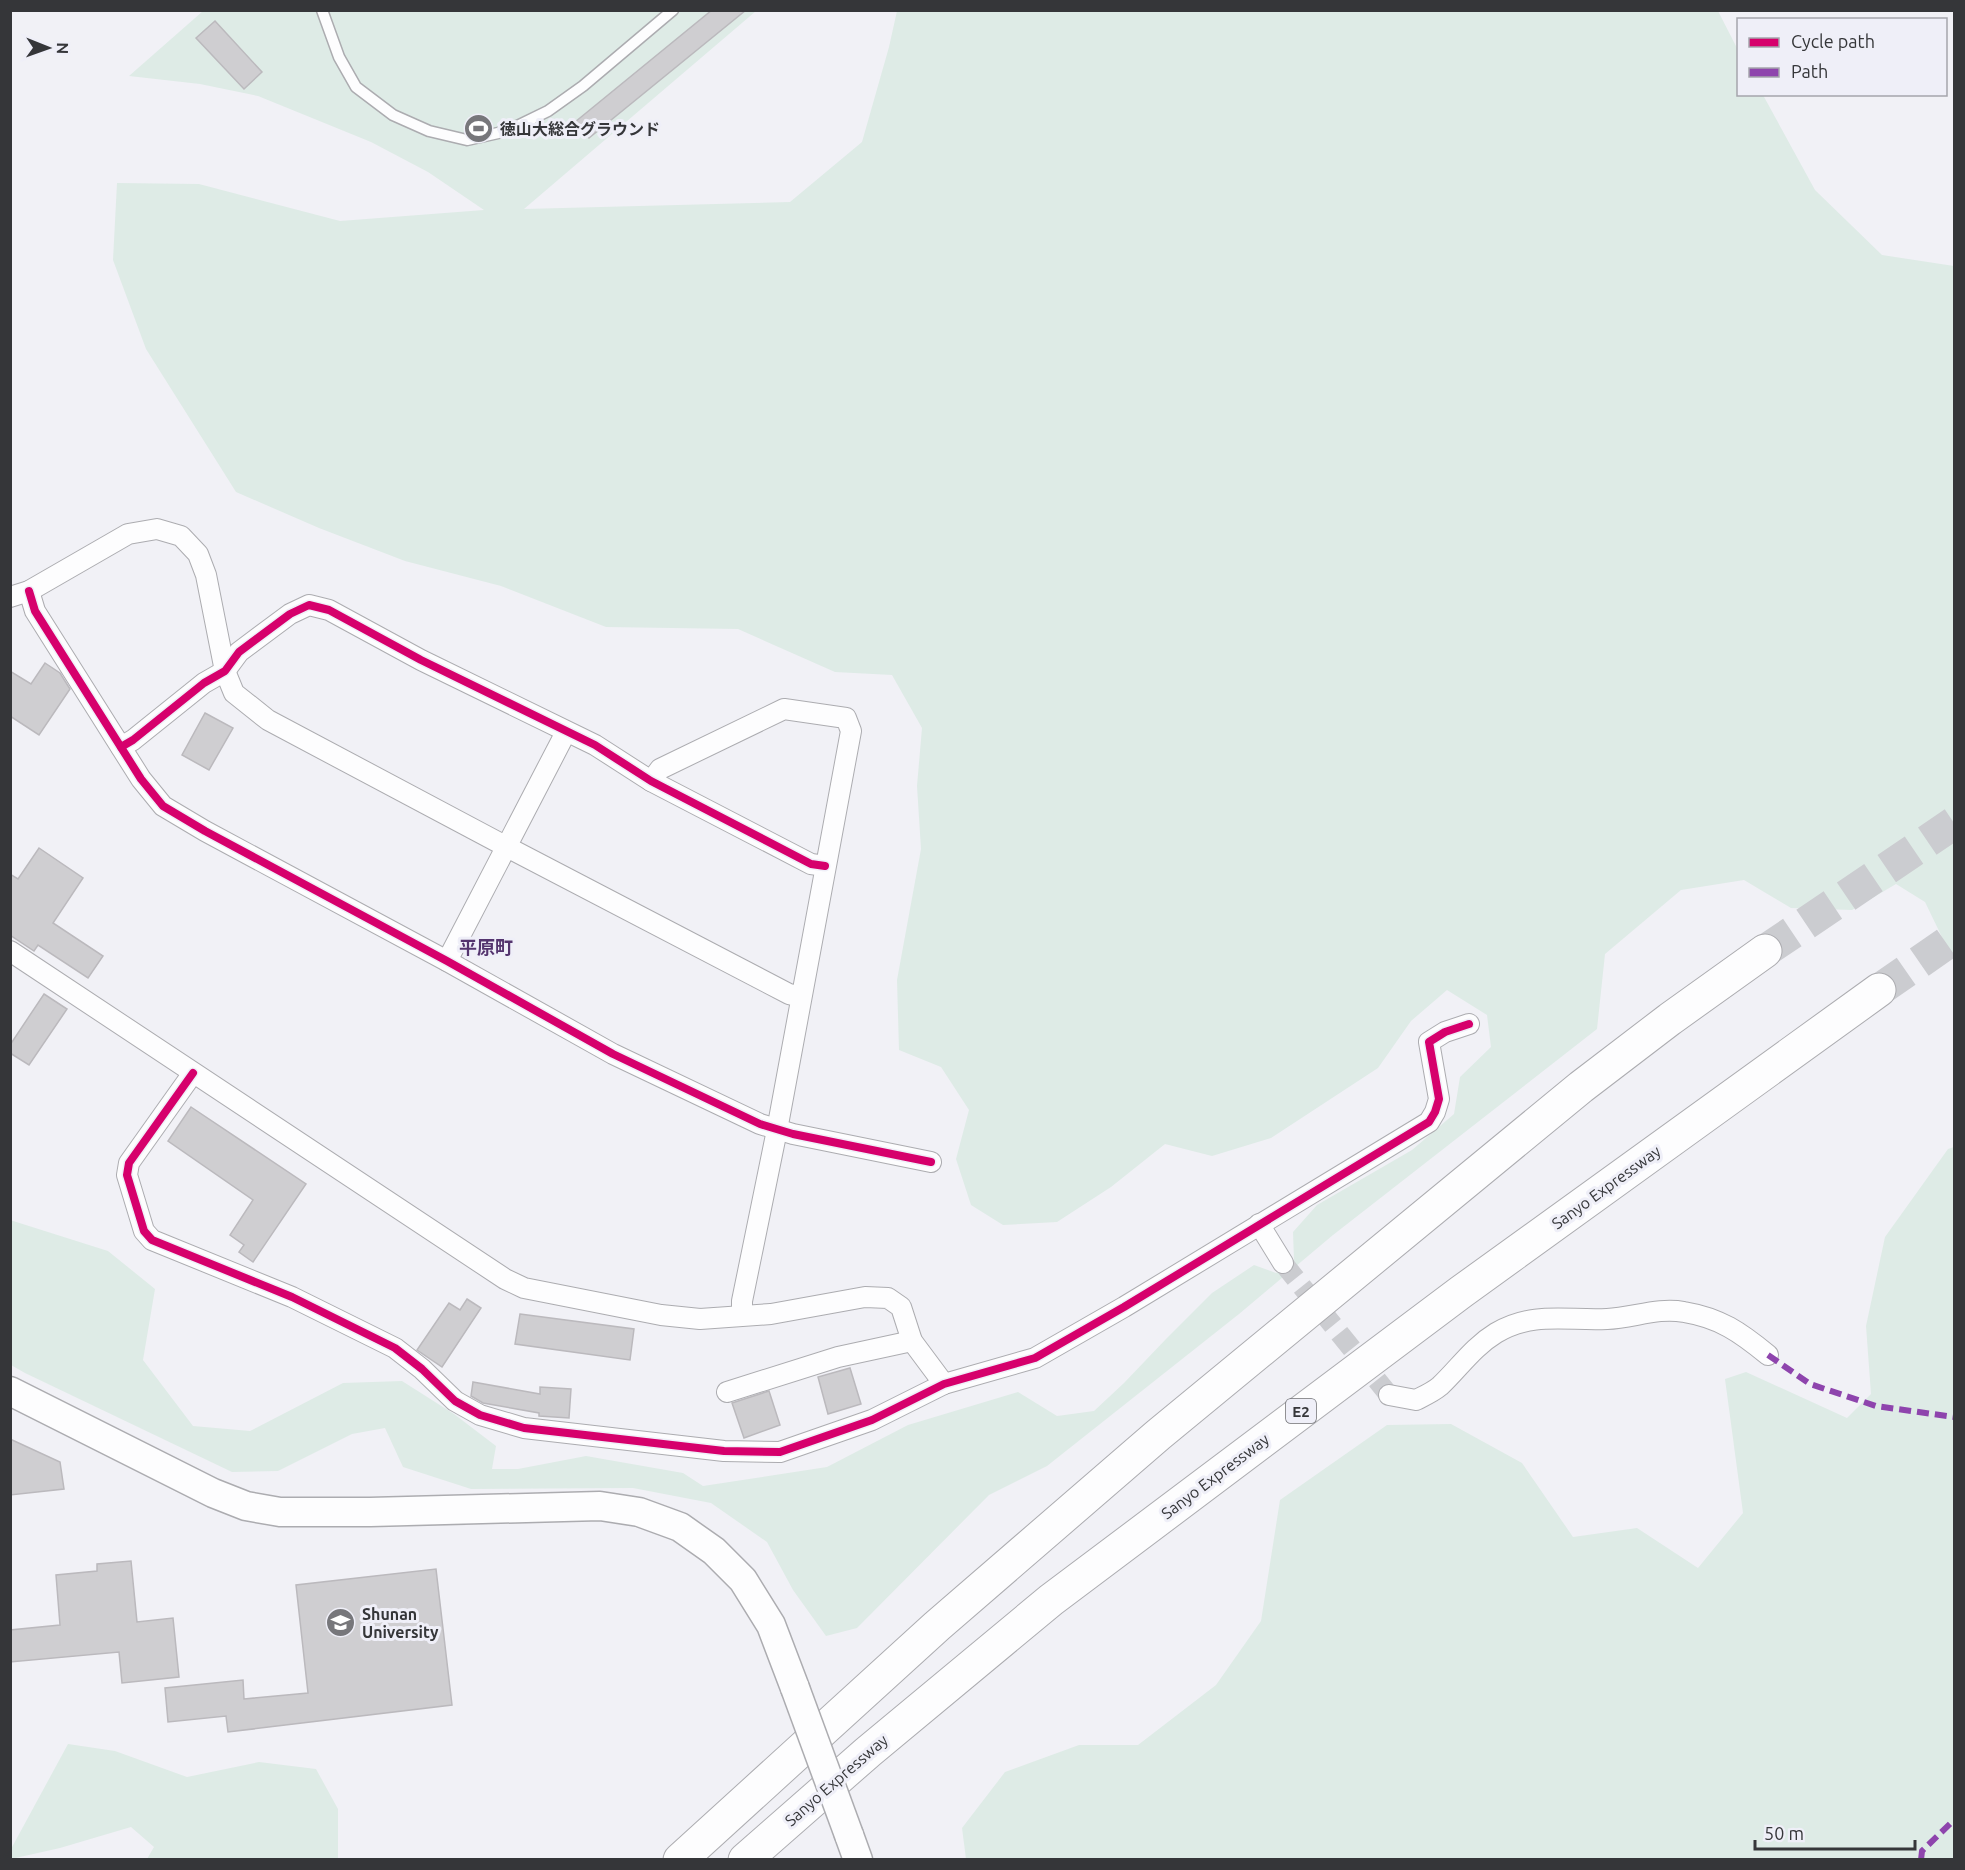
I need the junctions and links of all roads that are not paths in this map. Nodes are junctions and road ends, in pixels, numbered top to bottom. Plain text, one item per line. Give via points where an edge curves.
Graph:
1 (322, 10) edge
2 (673, 10) edge
3 (20, 594) edge
4 (225, 671) junction
5 (566, 732) junction
6 (121, 747) junction
7 (651, 780) junction
8 (507, 847) junction
9 (825, 866) junction
10 (10, 951) edge
11 (1765, 951) tunnel mouth
12 (447, 961) junction
13 (1879, 990) tunnel mouth
14 (801, 997) junction
15 (1469, 1024) dead end
16 (193, 1073) junction
17 (777, 1130) junction
18 (932, 1162) dead end
19 (1259, 1224) junction
20 (1283, 1263) tunnel mouth
21 (742, 1315) junction
22 (912, 1341) junction
23 (1768, 1355) dead end
24 (944, 1384) junction
25 (10, 1391) edge
26 (727, 1392) dead end
27 (1389, 1395) tunnel mouth
28 (853, 1847) edge
29 (680, 1860) edge
30 (745, 1860) edge

1 - 2 lane via 339,57 356,87 393,115 429,131 467,140 507,131 548,111
3 - 4 street via 128,534 157,529 181,536 198,554 206,575
3 - 6 street via 35,611
4 - 5 street via 240,652 290,614 309,605 328,610
4 - 6 street
4 - 8 street via 234,693 268,720
5 - 7 street
5 - 8 street
6 - 12 street via 163,806
7 - 9 street via 811,864
7 - 9 street via 660,769 784,709 846,718 851,731
8 - 12 street
8 - 14 street
9 - 14 street
10 - 16 street
11 - 29 highway via 1581,1087 1158,1435 937,1626
12 - 17 street via 613,1054
13 - 30 highway, Sanyo Expressway / E2 via 1461,1292 1051,1600
14 - 17 street
15 - 19 street via 1429,1042 1439,1099 1429,1122
16 - 21 street via 524,1288 661,1315 700,1319
16 - 24 street via 129,1163 127,1175 144,1231 152,1240 292,1297 395,1348 455,1401 480,1415 524,1428 724,1451 780,1452 872,1420
17 - 18 street
17 - 21 street
19 - 20 street
19 - 24 street via 1035,1358
21 - 22 street via 771,1314 865,1297 888,1298 901,1307
22 - 24 street
22 - 26 street via 838,1357
23 - 27 street via 1740,1332 1683,1311 1608,1319 1540,1318 1496,1333 1471,1352 1438,1388 1416,1400
25 - 28 street, bridge via 246,1506 280,1512 600,1506 639,1512 680,1527 714,1551 742,1580 771,1625

